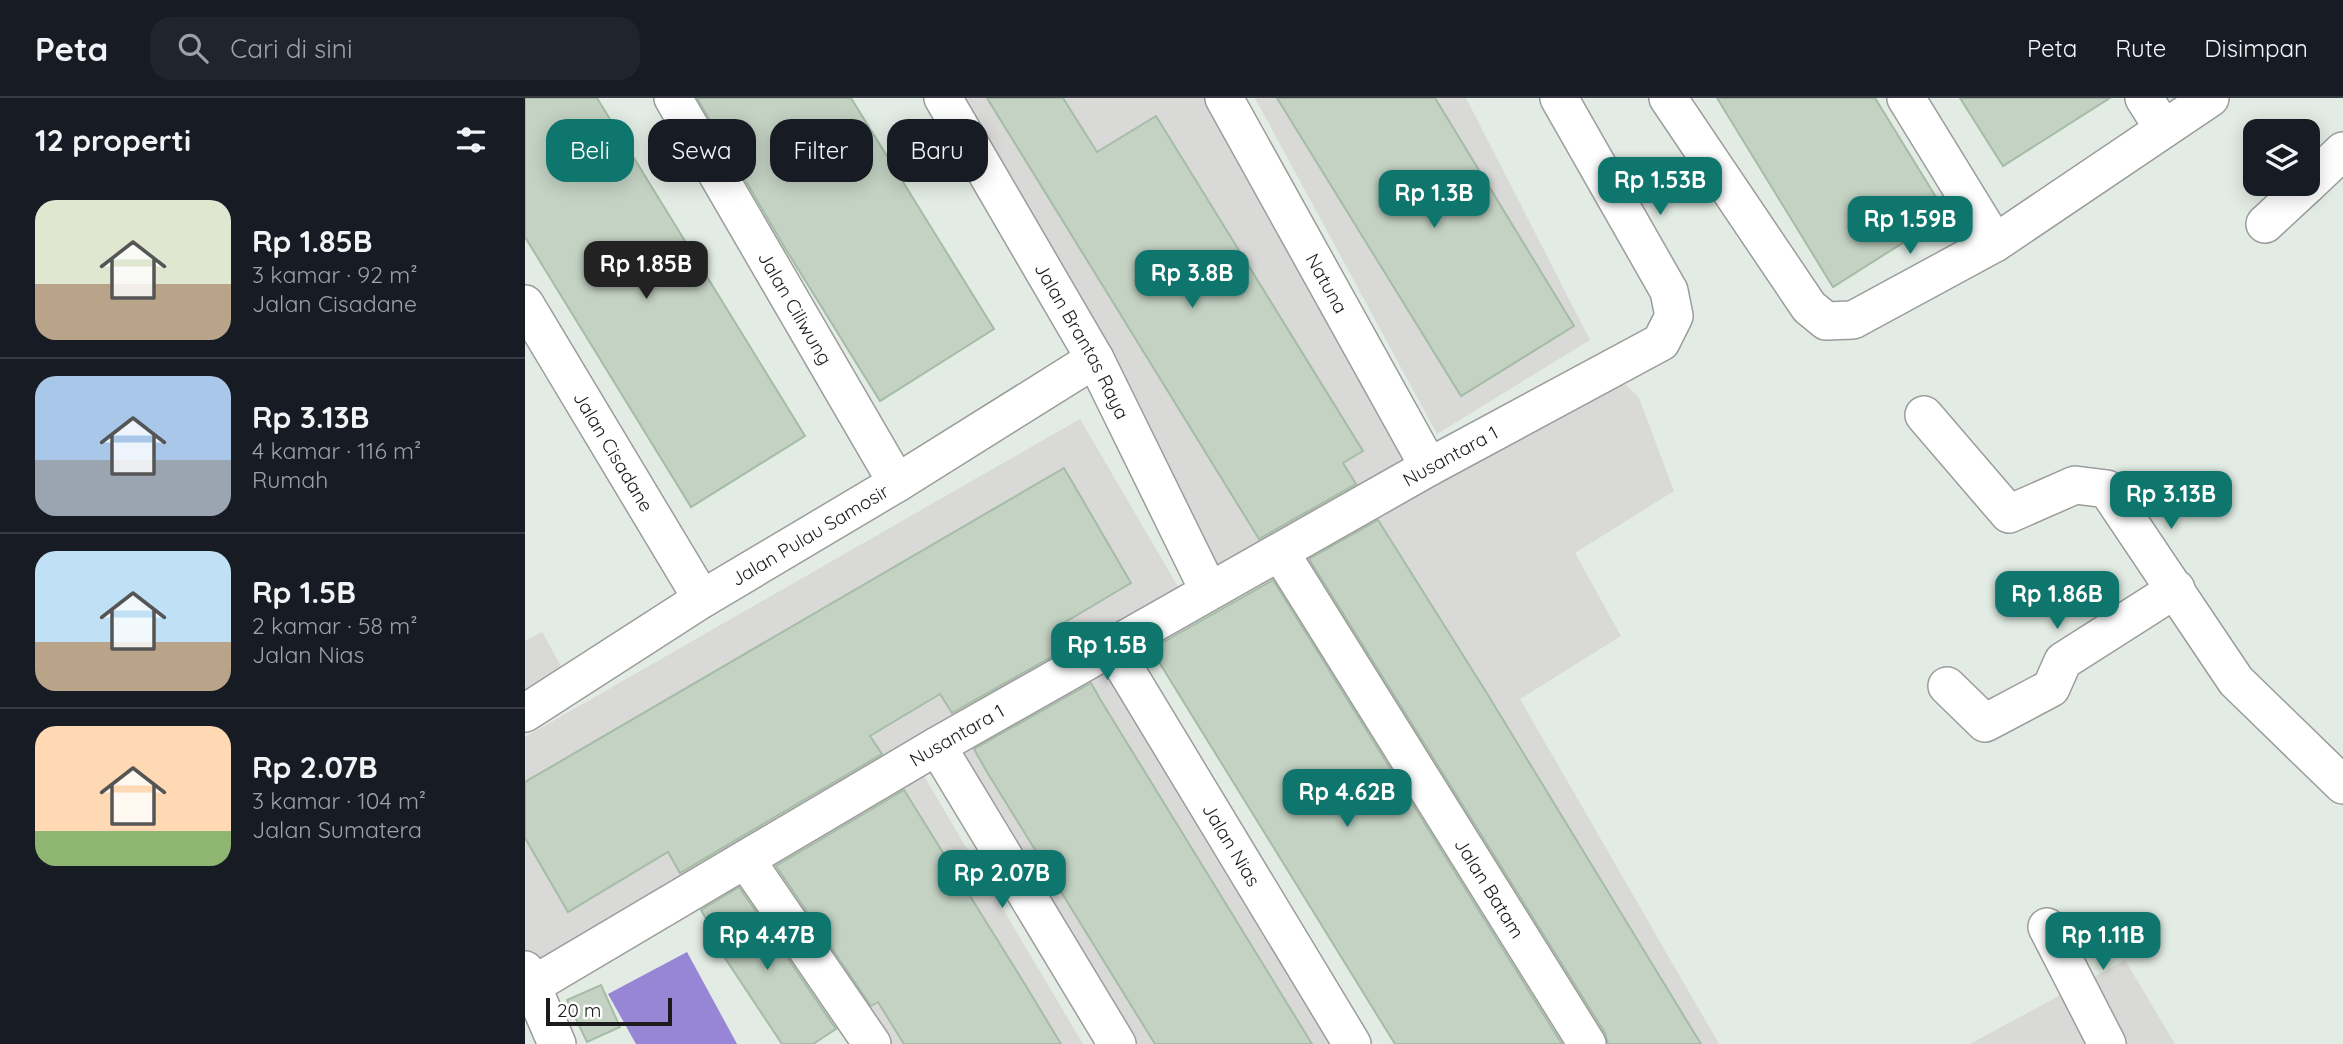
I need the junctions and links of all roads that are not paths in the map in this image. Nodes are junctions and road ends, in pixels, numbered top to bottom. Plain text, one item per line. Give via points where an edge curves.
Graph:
1 (673, 98) edge
2 (943, 98) edge
3 (1224, 98) edge
4 (1559, 98) edge
5 (1668, 98) edge
6 (1906, 98) edge
7 (2210, 98) edge
8 (2154, 113) edge
9 (2343, 150) edge
10 (2320, 172) edge
11 (2295, 196) edge
12 (2265, 224) dead end
13 (1996, 243) junction
14 (525, 304) edge
15 (1095, 359) junction
16 (1923, 415) dead end
17 (1429, 467) junction
18 (897, 484) junction
19 (1280, 551) junction
20 (2176, 589) junction
21 (1209, 591) junction
22 (702, 599) junction
23 (1112, 647) junction
24 (1947, 686) dead end
25 (525, 713) edge
26 (937, 746) junction
27 (2343, 785) edge
28 (746, 860) junction
29 (2047, 927) dead end
30 (529, 977) edge
31 (557, 1044) edge
32 (872, 1044) edge
33 (1117, 1044) edge
34 (1352, 1044) edge
35 (1587, 1044) edge
36 (2107, 1044) edge

1 - 18 street, Jalan Ciliwung
2 - 15 street, Jalan Brantas Raya
3 - 17 street, Natuna
4 - 17 street, Nusantara 1 via 1669,291 1674,316 1661,342
5 - 13 street via 1809,307 1826,321 1853,320
6 - 13 street
7 - 8 street
8 - 13 street
9 - 10 street
11 - 12 street
14 - 22 street, Jalan Cisadane
15 - 18 street, Jalan Pulau Samosir
15 - 21 street, Jalan Brantas Raya
16 - 20 street via 2009,514 2075,485 2107,489
17 - 19 street, Nusantara 1
18 - 22 street, Jalan Pulau Samosir
19 - 21 street, Nusantara 1
19 - 35 street, Jalan Batam
20 - 24 street via 2063,661 2051,688 1985,723
20 - 27 street via 2236,681
21 - 23 street, Nusantara 1
22 - 25 street, Jalan Pulau Samosir
23 - 26 street, Nusantara 1
23 - 34 street, Jalan Nias
26 - 28 street, Nusantara 1
26 - 33 street
28 - 30 street, Nusantara 1
28 - 32 street
29 - 36 street
30 - 31 street, Nusantara 1

